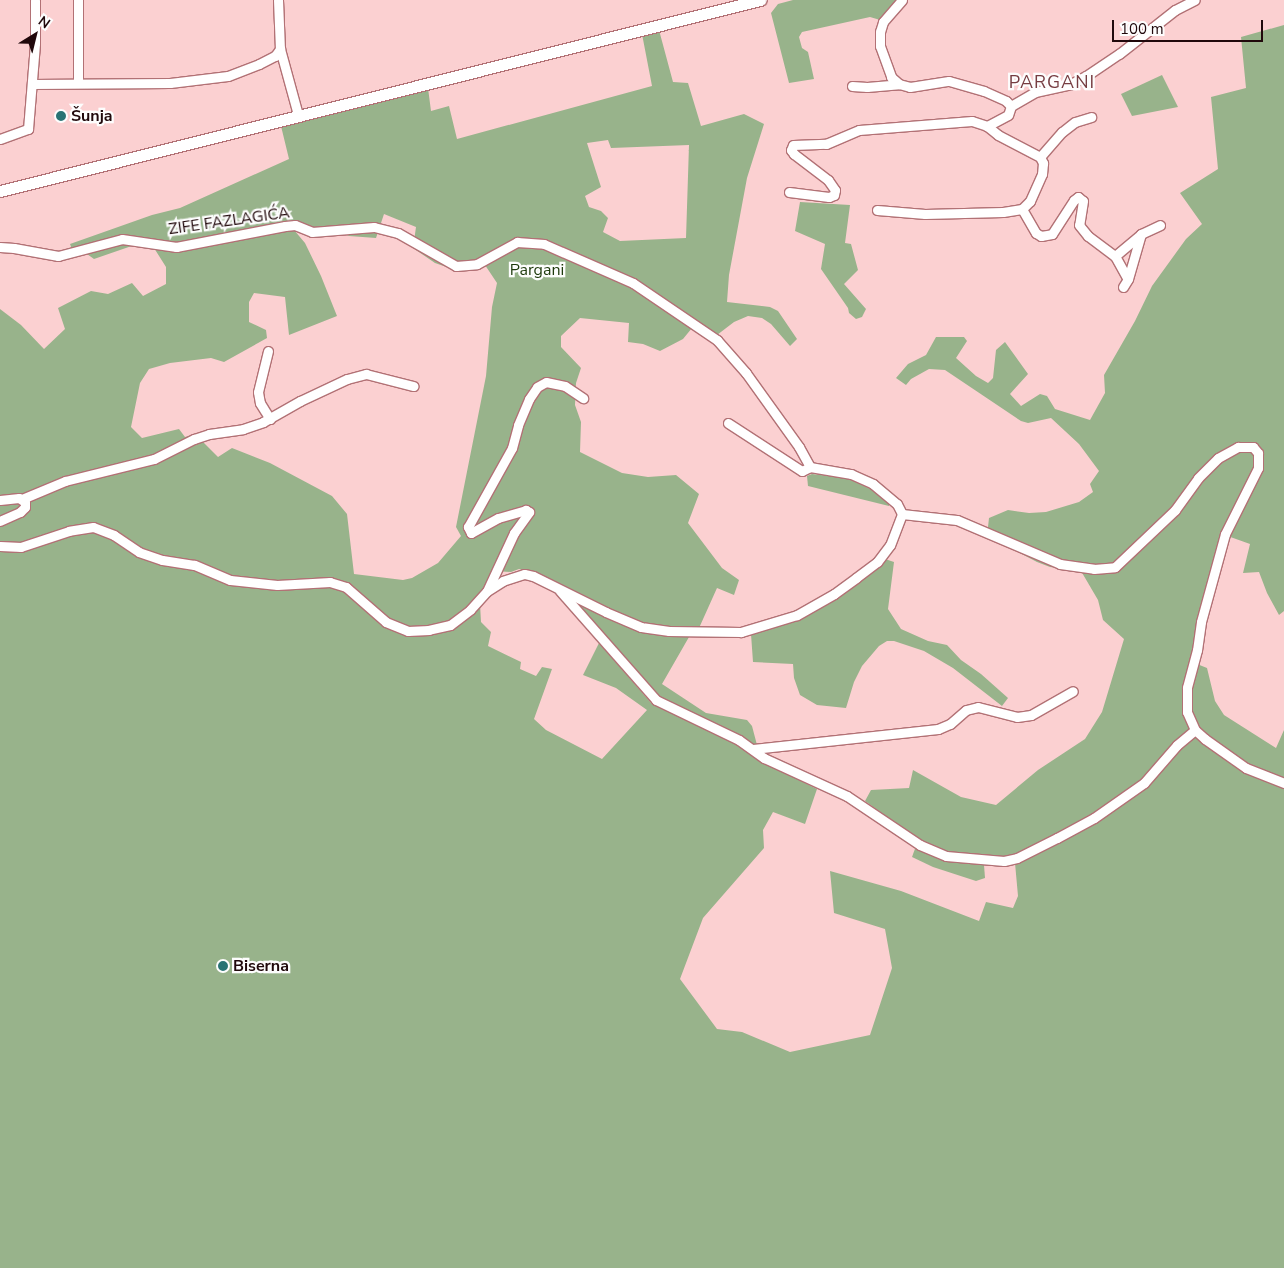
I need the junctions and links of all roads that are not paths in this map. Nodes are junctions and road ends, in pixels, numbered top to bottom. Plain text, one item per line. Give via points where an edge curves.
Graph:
1 (35, 0) edge
2 (78, 0) edge
3 (278, 0) edge
4 (760, 0) edge
5 (902, 0) edge
6 (1195, 0) edge
7 (280, 49) junction
8 (78, 82) junction
9 (32, 84) junction
10 (899, 84) junction
11 (852, 86) dead end
12 (1011, 106) junction
13 (298, 115) junction
14 (1091, 117) dead end
15 (987, 126) junction
16 (0, 139) edge
17 (1040, 157) junction
18 (0, 191) edge
19 (789, 192) dead end
20 (1022, 209) junction
21 (877, 210) dead end
22 (1160, 225) dead end
23 (1141, 234) junction
24 (0, 247) edge
25 (1115, 256) junction
26 (1128, 279) junction
27 (1123, 287) dead end
28 (268, 351) dead end
29 (413, 386) dead end
30 (583, 398) dead end
31 (270, 419) junction
32 (728, 423) dead end
33 (810, 467) junction
34 (22, 499) junction
35 (0, 500) edge
36 (902, 514) junction
37 (0, 521) edge
38 (0, 546) edge
39 (558, 589) junction
40 (487, 591) junction
41 (1074, 691) dead end
42 (1195, 730) junction
43 (753, 749) junction
44 (1284, 783) edge

1 - 9 street
2 - 8 street
3 - 7 street
4 - 13 street
5 - 10 street via 883,22 880,32 880,46 886,65 891,77
6 - 12 street via 1168,15 1086,76 1068,85 1035,92
7 - 8 street via 275,56 228,76 170,82
7 - 13 street
8 - 9 street
9 - 16 street via 28,129
10 - 11 street
10 - 12 street via 910,87 949,81 984,91
12 - 15 street via 1008,115
13 - 18 street
14 - 17 street via 1075,122 1062,132
15 - 17 street
15 - 19 street via 972,121 859,130 826,144 793,145 791,150 794,154 828,180 835,190 834,195 828,197
17 - 20 street via 1042,174 1030,201
20 - 21 street via 926,214
20 - 25 street via 1036,233 1041,236 1052,234 1074,200 1081,197 1079,226
22 - 23 street
23 - 25 street
23 - 26 street
24 - 33 street, ZIFE FAZLAGIĆA via 58,256 122,239 176,247 285,226 295,225 312,232 374,227 398,233 456,266 477,264 517,242 544,244 633,283 717,340 746,373
25 - 26 street
26 - 27 street
28 - 31 street via 258,392 260,403
29 - 31 street via 366,374 347,378
30 - 40 street via 565,386 546,382 537,387 529,400 512,448 468,528 471,533 498,518 526,510 529,512 514,533
31 - 34 street via 243,429 209,434 154,459 66,481
32 - 33 street via 802,471
33 - 36 street via 851,474 873,484 897,504
34 - 35 street
34 - 37 street via 25,507
36 - 39 street via 890,545 856,578 798,615 741,632 670,631 641,627
36 - 42 street via 957,520 1060,564 1094,569 1115,567 1175,510 1198,478 1218,458 1238,447 1253,447 1258,453 1258,468 1225,534 1187,688 1188,712
38 - 40 street via 21,547 69,531 93,527 114,534 139,552 194,565 230,580 277,585 330,582 346,587 386,622 408,631 450,624 470,610
39 - 40 street via 524,574
39 - 43 street via 656,700
41 - 43 street via 1031,715 1017,717 978,707 966,710 950,724 938,729
42 - 43 street via 1177,744 1144,783 1101,813 1017,858 1004,861 946,856 920,844 847,796 795,773
42 - 44 street via 1246,768

